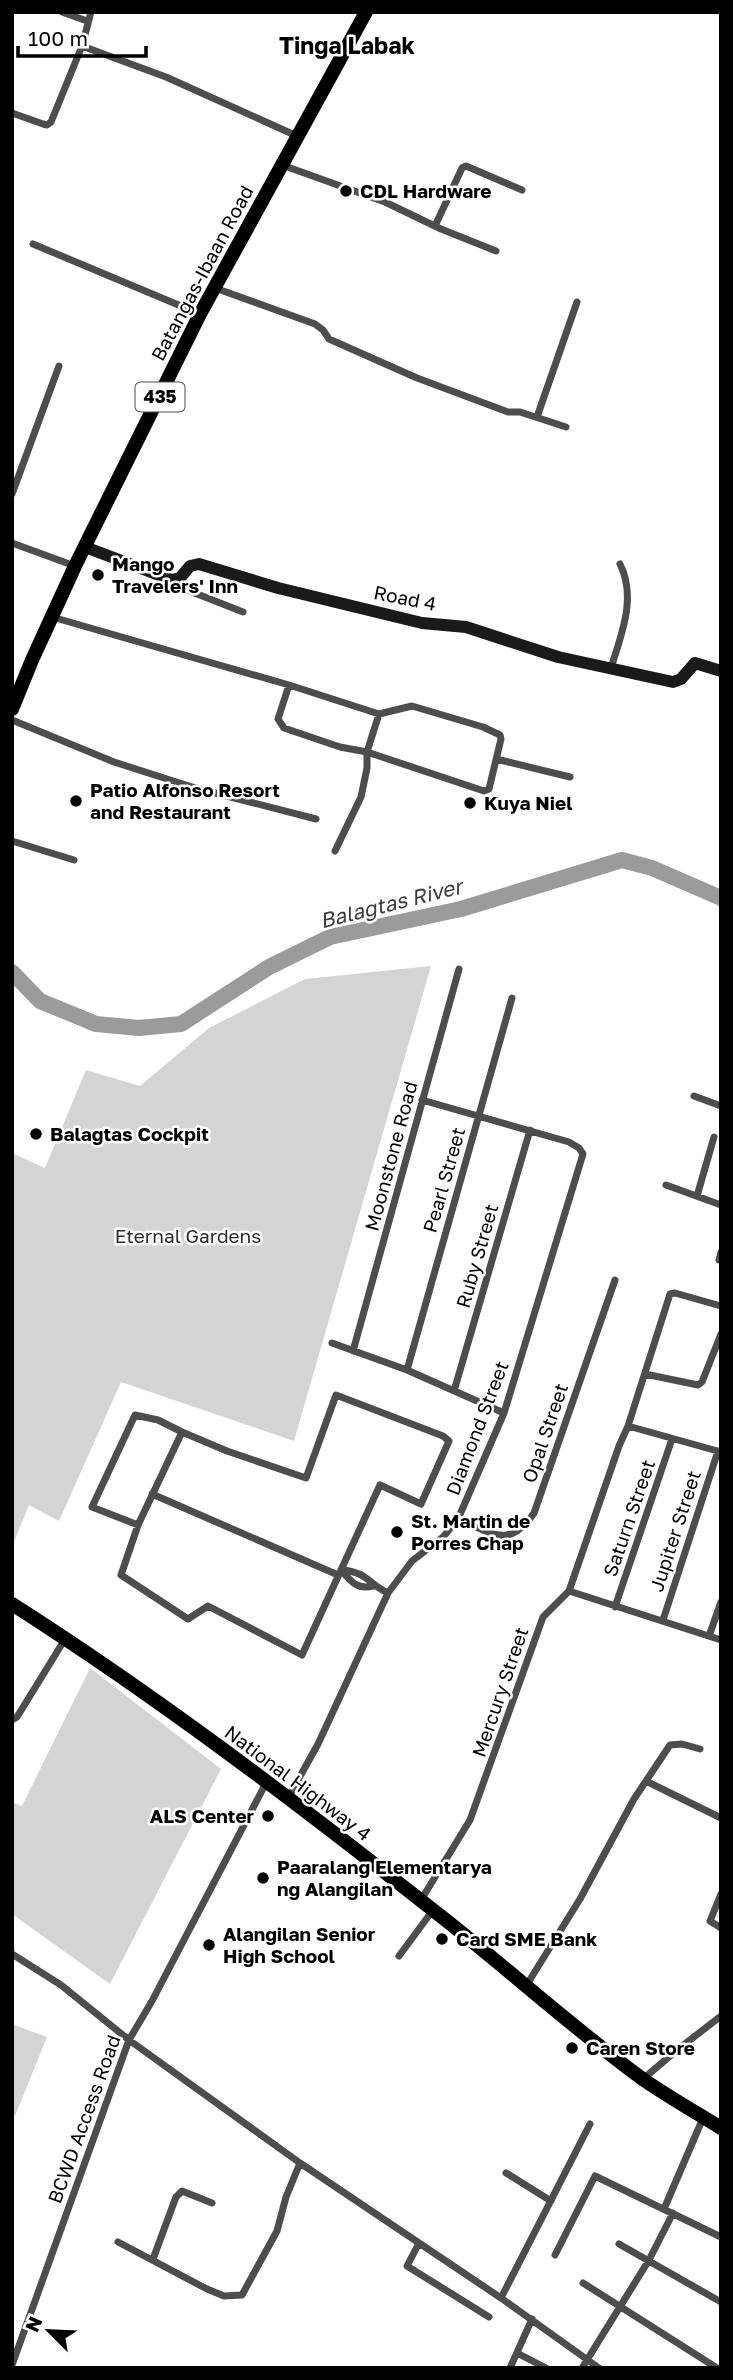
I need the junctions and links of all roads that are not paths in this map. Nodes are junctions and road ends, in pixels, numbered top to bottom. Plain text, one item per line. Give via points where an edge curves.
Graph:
1 (62, 12) edge
2 (91, 12) edge
3 (366, 12) edge
4 (88, 21) junction
5 (82, 46) junction
6 (12, 113) edge
7 (297, 136) junction
8 (281, 165) junction
9 (523, 190) dead end
10 (436, 226) junction
11 (33, 244) dead end
12 (496, 251) dead end
13 (215, 288) junction
14 (577, 302) dead end
15 (200, 314) junction
16 (59, 366) dead end
17 (537, 417) junction
18 (566, 426) dead end
19 (12, 494) edge
20 (12, 543) edge
21 (85, 547) junction
22 (620, 564) dead end
23 (75, 566) junction
24 (172, 580) junction
25 (243, 612) dead end
26 (51, 617) junction
27 (611, 668) junction
28 (721, 671) edge
29 (289, 685) junction
30 (12, 709) edge
31 (379, 714) junction
32 (12, 720) edge
33 (368, 752) junction
34 (496, 759) junction
35 (570, 777) dead end
36 (316, 819) dead end
37 (12, 841) edge
38 (335, 851) dead end
39 (74, 860) dead end
40 (459, 969) dead end
41 (512, 998) dead end
42 (694, 1096) dead end
43 (422, 1100) junction
44 (721, 1106) edge
45 (478, 1116) junction
46 (530, 1130) junction
47 (714, 1137) dead end
48 (666, 1185) dead end
49 (697, 1196) junction
50 (720, 1202) edge
51 (721, 1252) edge
52 (719, 1260) dead end
53 (615, 1279) dead end
54 (721, 1306) edge
55 (721, 1334) edge
56 (332, 1343) dead end
57 (353, 1351) junction
58 (407, 1370) junction
59 (645, 1374) junction
60 (454, 1391) junction
61 (504, 1413) junction
62 (628, 1426) junction
63 (182, 1432) junction
64 (672, 1439) junction
65 (720, 1451) edge
66 (152, 1494) junction
67 (458, 1519) junction
68 (138, 1525) junction
69 (340, 1573) junction
70 (569, 1591) junction
71 (388, 1593) junction
72 (721, 1602) edge
73 (12, 1604) edge
74 (615, 1607) junction
75 (663, 1620) junction
76 (709, 1636) junction
77 (66, 1638) junction
78 (721, 1640) edge
79 (12, 1720) edge
80 (700, 1749) dead end
81 (646, 1781) junction
82 (266, 1783) junction
83 (288, 1799) junction
84 (721, 1818) edge
85 (721, 1894) edge
86 (421, 1900) junction
87 (433, 1910) junction
88 (721, 1928) edge
89 (12, 1954) edge
90 (399, 1956) dead end
91 (525, 1986) junction
92 (721, 2016) edge
93 (129, 2040) junction
94 (643, 2079) junction
95 (703, 2117) junction
96 (590, 2124) dead end
97 (721, 2128) edge
98 (300, 2163) junction
99 (506, 2173) dead end
100 (551, 2201) junction
101 (212, 2203) dead end
102 (664, 2209) junction
103 (673, 2213) junction
104 (721, 2237) edge
105 (118, 2242) dead end
106 (419, 2243) junction
107 (619, 2244) dead end
108 (555, 2255) dead end
109 (152, 2259) junction
110 (649, 2260) junction
111 (583, 2283) dead end
112 (501, 2298) junction
113 (721, 2302) edge
114 (621, 2306) junction
115 (489, 2317) dead end
116 (532, 2319) junction
117 (517, 2353) junction
118 (586, 2358) junction
119 (12, 2365) edge
120 (510, 2368) edge
121 (545, 2368) edge
122 (582, 2368) edge
123 (600, 2368) edge
124 (717, 2368) edge

1 - 4 street
2 - 4 street
3 - 7 main road, Batangas-Ibaan Road / 435
4 - 5 street
5 - 6 street via 51,122 47,125
5 - 7 street via 166,77
7 - 8 main road, Batangas-Ibaan Road / 435
8 - 10 street via 385,202
8 - 13 main road, Batangas-Ibaan Road / 435
9 - 10 street via 466,166
10 - 12 street
11 - 15 street
13 - 15 main road, Batangas-Ibaan Road / 435
13 - 17 street via 314,324 329,339 417,378 508,412
14 - 17 street
15 - 21 main road, Batangas-Ibaan Road / 435
16 - 19 street
17 - 18 street
20 - 23 street
21 - 23 main road, Batangas-Ibaan Road / 435
21 - 24 street
22 - 27 street via 628,599
23 - 26 main road, Batangas-Ibaan Road / 435
24 - 25 street
24 - 27 street, Road 4 via 199,564 278,589 422,624 466,627 536,651
26 - 29 street
26 - 30 main road, Batangas-Ibaan Road / 435
27 - 28 street, Road 4 via 673,681 681,679 695,663
29 - 31 street
29 - 33 street via 278,719 284,729
31 - 33 street
31 - 34 street via 412,706 483,727 500,735
32 - 36 street via 114,762
33 - 34 street via 484,791 489,789
33 - 38 street via 361,797
34 - 35 street
37 - 39 street
40 - 43 street, Moonstone Road
41 - 45 street, Pearl Street
42 - 44 street
43 - 45 street, Diamond Street
43 - 57 street, Moonstone Road
45 - 46 street, Diamond Street
45 - 58 street, Pearl Street
46 - 60 street, Ruby Street
46 - 61 street, Diamond Street via 569,1142 583,1154
47 - 49 street
48 - 49 street
49 - 50 street
51 - 52 street
53 - 67 street, Opal Street via 534,1513 511,1536 498,1536
54 - 59 street, Mercury Street via 670,1294
55 - 59 street via 698,1385
56 - 57 street
57 - 58 street
58 - 60 street
59 - 62 street, Mercury Street
60 - 61 street
61 - 67 street, Diamond Street
62 - 64 street
62 - 70 street, Mercury Street
63 - 66 street
63 - 68 street via 135,1415 92,1507
63 - 69 street via 306,1478 338,1395 449,1441 421,1504 380,1485
64 - 65 street
64 - 74 street, Saturn Street
65 - 75 street, Jupiter Street
66 - 68 street
66 - 69 street
67 - 71 street, Diamond Street via 412,1561
68 - 69 street via 121,1575 188,1619 208,1606 302,1655
69 - 71 street via 356,1571
70 - 74 street
70 - 86 street, Mercury Street via 543,1617 470,1820
71 - 83 street, Diamond Street
72 - 76 street
73 - 77 main road, National Highway 4
74 - 75 street
75 - 76 street
76 - 78 street
77 - 79 street
77 - 82 main road, National Highway 4
80 - 81 street via 670,1745
81 - 84 street
81 - 91 street
82 - 83 main road, National Highway 4
82 - 93 street, BCWD Access Road
83 - 86 main road, National Highway 4
85 - 88 street via 709,1921
86 - 87 main road, National Highway 4
87 - 90 street
87 - 91 main road, National Highway 4
89 - 93 street via 61,1985
91 - 94 main road, National Highway 4
92 - 94 street
93 - 98 street
93 - 119 street, BCWD Access Road
94 - 95 main road, National Highway 4
95 - 97 main road, National Highway 4
95 - 102 street
96 - 100 street
98 - 106 street
98 - 109 street via 277,2231 242,2295 224,2296
99 - 100 street
100 - 112 street
101 - 109 street via 179,2193
102 - 103 street
102 - 108 street via 595,2176
103 - 104 street
103 - 110 street
105 - 109 street
106 - 112 street
106 - 115 street via 407,2266
107 - 110 street
110 - 113 street
110 - 114 street
111 - 114 street
112 - 116 street
114 - 118 street
114 - 124 street
116 - 117 street
116 - 118 street
117 - 120 street
117 - 121 street
118 - 122 street
118 - 123 street

